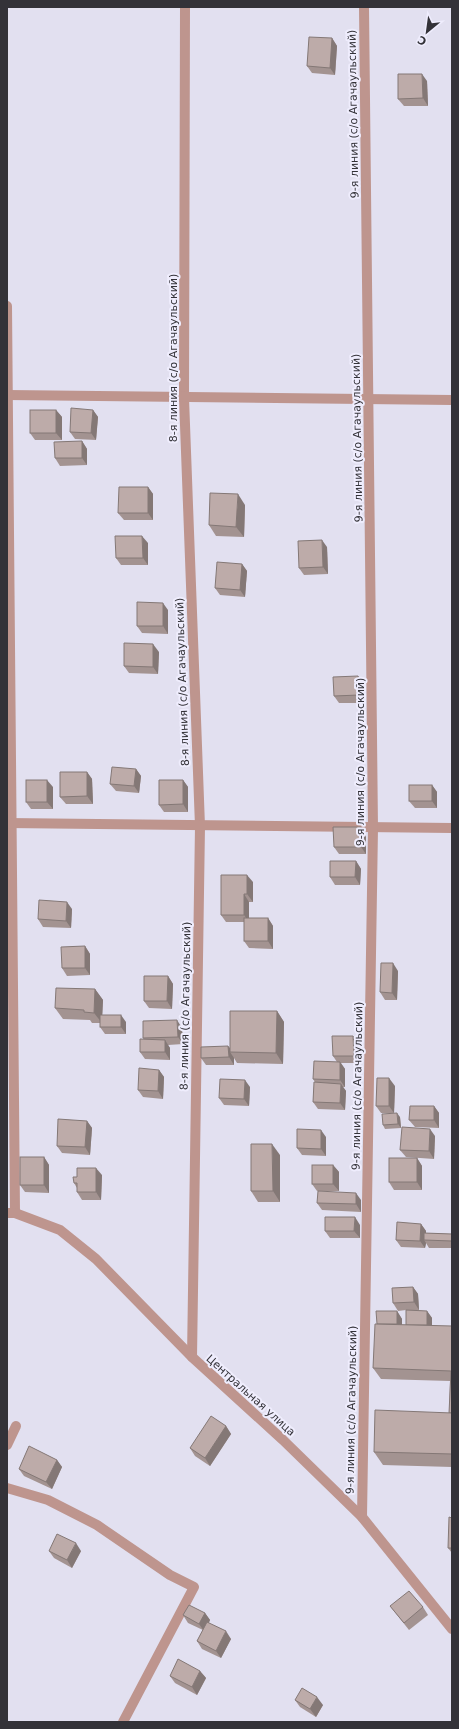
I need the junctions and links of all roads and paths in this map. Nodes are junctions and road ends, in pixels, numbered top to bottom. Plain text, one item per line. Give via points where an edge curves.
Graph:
1 (185, 7) edge
2 (364, 7) edge
3 (7, 306) edge
4 (8, 395) edge
5 (184, 398) junction
6 (368, 399) junction
7 (452, 400) edge
8 (10, 823) edge
9 (200, 826) junction
10 (373, 828) junction
11 (452, 828) edge
12 (11, 1213) edge
13 (192, 1357) junction
14 (16, 1426) dead end
15 (7, 1445) edge
16 (7, 1488) edge
17 (362, 1517) junction
18 (452, 1629) edge
19 (123, 1722) edge

1 - 5 street, 8-я линия (с/о Агачаульский)
2 - 6 street, 9-я линия (с/о Агачаульский)
3 - 4 street
4 - 5 street
4 - 8 street
5 - 6 street
5 - 9 street, 8-я линия (с/о Агачаульский)
6 - 7 street
6 - 10 street, 9-я линия (с/о Агачаульский)
8 - 9 street
8 - 12 street
9 - 10 street
9 - 13 street, 8-я линия (с/о Агачаульский)
10 - 11 street
10 - 17 street, 9-я линия (с/о Агачаульский)
12 - 13 street, Центральная улица via 60,1230 96,1259
13 - 17 street, Центральная улица
14 - 15 street
16 - 19 street via 48,1500 97,1525 170,1575 194,1587
17 - 18 street, Центральная улица

